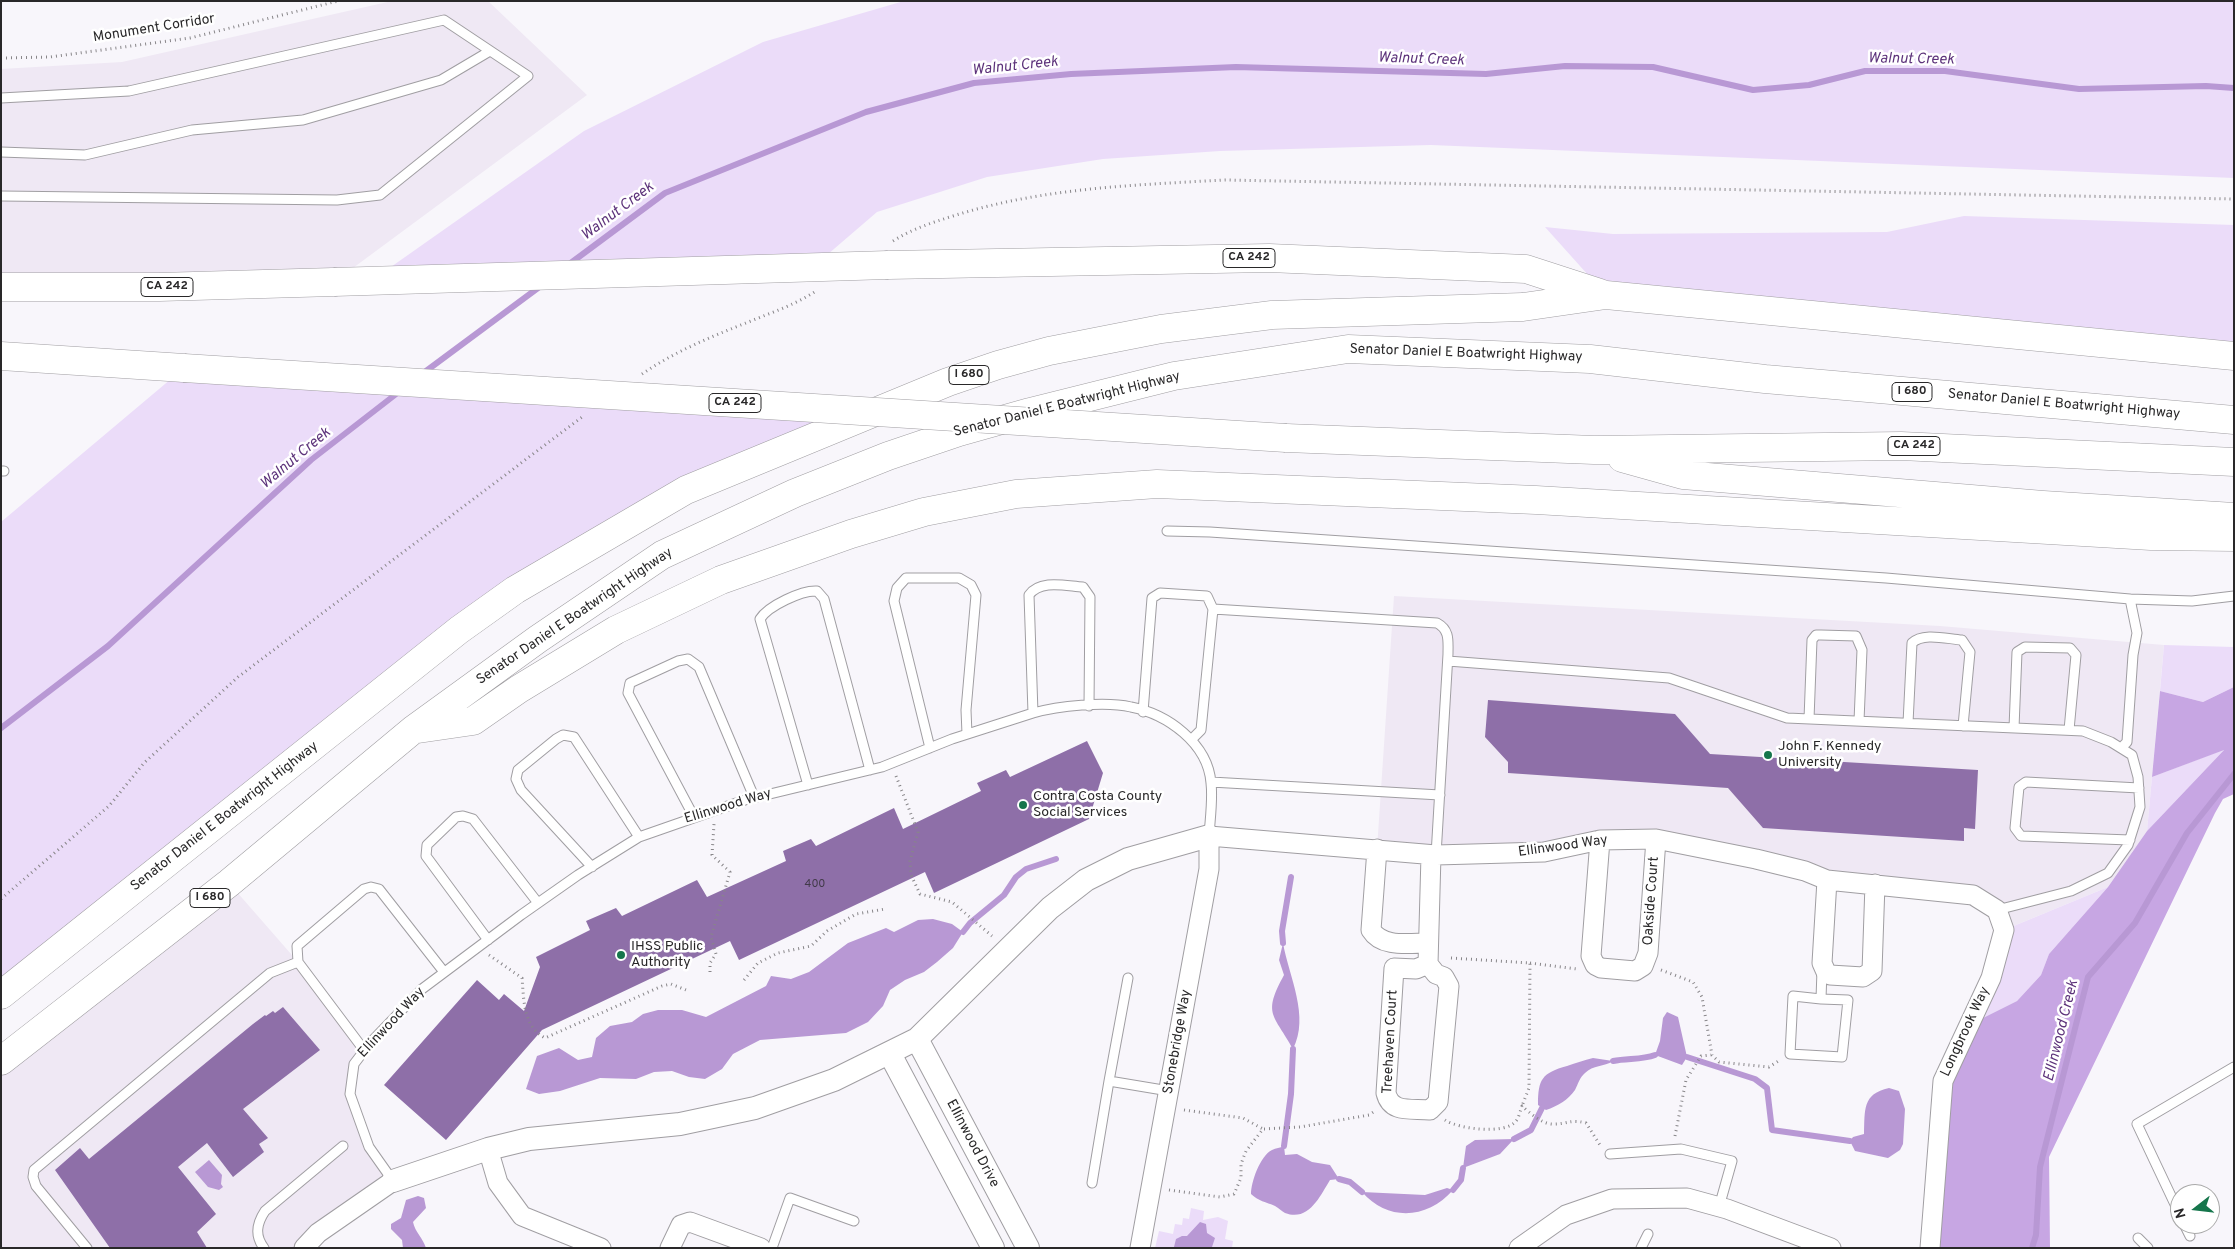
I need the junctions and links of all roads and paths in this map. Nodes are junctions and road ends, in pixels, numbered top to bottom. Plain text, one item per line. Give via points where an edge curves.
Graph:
1 (338, 1) edge
2 (490, 51) junction
3 (1, 58) edge
4 (1, 98) edge
5 (1, 152) edge
6 (1, 196) edge
7 (1, 287) edge
8 (1606, 295) junction
9 (1, 356) edge
10 (2234, 356) edge
11 (2234, 420) edge
12 (1594, 450) junction
13 (2234, 462) edge
14 (2234, 517) edge
15 (1167, 531) dead end
16 (2234, 537) edge
17 (2234, 596) edge
18 (2130, 599) junction
19 (1213, 609) junction
20 (1448, 661) junction
21 (1089, 706) junction
22 (1143, 712) junction
23 (1033, 713) junction
24 (1809, 719) junction
25 (1859, 721) junction
26 (1908, 723) junction
27 (1964, 726) junction
28 (2014, 728) junction
29 (414, 729) junction
30 (2069, 730) junction
31 (967, 734) junction
32 (1192, 739) junction
33 (930, 748) junction
34 (2121, 748) junction
35 (891, 763) junction
36 (870, 770) junction
37 (1212, 782) junction
38 (808, 785) junction
39 (2139, 788) junction
40 (1440, 795) junction
41 (754, 797) junction
42 (715, 809) junction
43 (694, 817) junction
44 (1209, 836) junction
45 (639, 837) junction
46 (1656, 839) junction
47 (1600, 840) junction
48 (2130, 840) junction
49 (1377, 849) junction
50 (1433, 855) junction
51 (592, 867) junction
52 (1827, 880) junction
53 (1875, 884) junction
54 (538, 903) junction
55 (885, 909) dead end
56 (1997, 910) junction
57 (978, 923) dead end
58 (488, 940) junction
59 (478, 947) junction
60 (1428, 954) junction
61 (298, 962) junction
62 (1822, 962) junction
63 (1530, 963) junction
64 (1596, 965) junction
65 (1643, 966) junction
66 (444, 972) junction
67 (710, 972) dead end
68 (1128, 978) dead end
69 (744, 980) dead end
70 (686, 990) dead end
71 (1, 995) edge
72 (1821, 998) junction
73 (917, 1039) junction
74 (364, 1050) junction
75 (890, 1054) junction
76 (1790, 1054) junction
77 (1712, 1055) junction
78 (1, 1061) edge
79 (2234, 1067) edge
80 (1109, 1080) junction
81 (1167, 1099) junction
82 (1389, 1102) junction
83 (1522, 1106) junction
84 (1430, 1110) junction
85 (1263, 1130) junction
86 (343, 1146) dead end
87 (488, 1149) junction
88 (1673, 1150) junction
89 (1610, 1154) joint
90 (393, 1181) junction
91 (1092, 1184) dead end
92 (1151, 1187) junction
93 (2170, 1194) edge
94 (1719, 1207) junction
95 (854, 1221) dead end
96 (1648, 1234) dead end
97 (2138, 1238) dead end
98 (87, 1248) edge
99 (264, 1248) edge
100 (304, 1248) edge
101 (601, 1248) edge
102 (670, 1248) edge
103 (761, 1248) edge
104 (772, 1248) edge
105 (993, 1248) edge
106 (1028, 1248) edge
107 (1140, 1248) edge
108 (1520, 1248) edge
109 (1641, 1248) edge
110 (1831, 1248) edge
111 (1930, 1248) edge
112 (2148, 1248) edge

1 - 3 path, Monument Corridor via 190,38 50,57
2 - 4 lane via 444,20 129,92
2 - 5 lane via 441,80 303,120 192,130 85,155
2 - 6 lane via 528,76 380,195 337,200
7 - 8 highway, CA 242, bridge via 159,287 888,265 1268,258 1526,268
8 - 10 highway, Senator Daniel E Boatwright Highway / I 680
8 - 71 highway, Senator Daniel E Boatwright Highway / I 680 via 1522,307 1272,315 1161,329 1050,351 948,382 686,490 515,590 459,630
9 - 12 highway, CA 242, bridge via 1286,438
11 - 29 highway, Senator Daniel E Boatwright Highway / I 680 via 1766,379 1590,359 1387,350 1348,349 1174,376 1030,412 888,456 795,493 698,538 662,555
12 - 13 highway, CA 242 via 1901,446
12 - 14 highway via 1682,475 2043,506
15 - 18 lane via 1886,578
16 - 29 highway via 2151,536 1536,500 1157,484 1016,494 924,512 721,580 616,630 473,721
17 - 18 lane via 2192,601
18 - 34 lane via 2137,633 2126,742
19 - 20 lane via 1437,623 1448,633
19 - 22 lane via 1206,596 1160,593 1152,598
19 - 32 lane via 1201,730
20 - 24 lane via 1669,678 1787,718
20 - 40 lane
21 - 22 lane, Ellinwood Way via 1131,706
21 - 23 lane, Ellinwood Way
21 - 23 lane via 1090,597 1083,587 1044,585 1034,588 1029,595
22 - 32 lane, Ellinwood Way via 1172,723
23 - 31 lane, Ellinwood Way
24 - 25 lane
24 - 25 lane via 1812,640 1816,635 1856,636 1862,650
25 - 26 lane
26 - 27 lane
26 - 27 lane via 1912,643 1925,637 1962,640 1970,652
27 - 28 lane
28 - 30 lane
28 - 30 lane via 2017,652 2025,647 2070,648 2076,655
29 - 78 highway, Senator Daniel E Boatwright Highway / I 680 via 229,883
30 - 34 lane via 2083,731
31 - 33 lane, Ellinwood Way
31 - 33 lane via 966,710 976,596 971,585 959,578 906,578 897,588 894,601
32 - 37 lane, Ellinwood Way
33 - 35 lane, Ellinwood Way
34 - 39 lane via 2132,755
35 - 36 lane, Ellinwood Way
35 - 57 path via 918,832 910,861 920,894 952,902
36 - 38 lane, Ellinwood Way
36 - 38 lane via 824,600 817,591 809,591 765,610 760,619
37 - 40 lane
37 - 44 lane, Ellinwood Way
38 - 41 lane, Ellinwood Way
39 - 48 lane via 2140,807
39 - 48 lane via 2026,782 2019,787 2015,828 2021,836
40 - 50 lane
41 - 42 lane, Ellinwood Way
41 - 43 lane via 699,667 688,660 678,661 630,682 628,693
42 - 43 lane, Ellinwood Way
42 - 67 path via 712,855 730,872 711,937 716,954 710,963
43 - 45 lane, Ellinwood Way
44 - 49 street, Ellinwood Way
44 - 73 street, Ellinwood Way via 1128,859 1086,880 1050,908
44 - 81 street, Stonebridge Way via 1209,869
45 - 51 lane, Ellinwood Way
45 - 51 lane via 574,737 563,735 556,739 518,770 516,779 521,790
46 - 47 street, Ellinwood Way
46 - 52 street, Ellinwood Way via 1764,861
46 - 65 street, Oakside Court via 1648,953
47 - 50 street, Ellinwood Way via 1544,852
47 - 64 street via 1591,956
48 - 56 lane via 2108,873 2071,891
49 - 50 street, Ellinwood Way
49 - 60 street via 1371,930 1385,941
50 - 60 street
51 - 54 lane, Ellinwood Way
52 - 53 street, Ellinwood Way
52 - 62 street
53 - 56 street, Ellinwood Way via 1973,895
53 - 62 street via 1872,971 1864,977 1830,975
54 - 58 lane, Ellinwood Way
54 - 58 lane via 473,820 463,816 456,818 427,845 426,856
55 - 69 path via 856,914 827,931 811,946 758,962
56 - 111 street, Longbrook Way via 2004,930 1991,978 1943,1081
58 - 59 lane, Ellinwood Way
59 - 66 lane, Ellinwood Way
59 - 70 path via 522,978 527,1019 536,1033 545,1038 662,986 671,984
60 - 63 path
60 - 82 street, Treehaven Court via 1416,969 1394,968 1386,1093
60 - 84 street via 1436,974 1444,977 1449,986 1438,1102
61 - 66 lane via 297,946 364,889 371,887 379,889
61 - 74 lane
61 - 98 lane via 270,973 34,1170 36,1186
62 - 72 lane
63 - 64 path via 1578,969
63 - 83 path via 1529,1088
64 - 65 street, Oakside Court via 1635,971
65 - 77 path via 1693,982 1702,996
66 - 74 lane, Ellinwood Way via 422,989
68 - 80 lane
72 - 76 lane via 1793,996
72 - 76 lane via 1848,1000 1842,1057
73 - 75 street, Ellinwood Way
73 - 106 street, Ellinwood Drive
74 - 90 lane, Ellinwood Way via 354,1064 350,1094 369,1147
75 - 87 street, Ellinwood Way via 834,1080 755,1108 680,1124 529,1139
75 - 105 street
76 - 77 path via 1770,1067 1719,1062
77 - 88 path via 1701,1056 1686,1080
79 - 93 lane via 2137,1124
80 - 81 lane
80 - 91 lane
81 - 85 path via 1243,1118
81 - 92 street, Stonebridge Way
82 - 84 street, Treehaven Court via 1394,1107
82 - 85 path via 1369,1115
83 - 84 path via 1516,1122 1503,1130 1453,1126
83 - 89 path via 1553,1125 1572,1120 1586,1123 1596,1142
85 - 92 path via 1246,1151 1234,1194 1220,1197
86 - 99 lane via 265,1211 258,1221 257,1233
87 - 90 street, Ellinwood Way
87 - 101 street via 498,1183 522,1216
88 - 89 lane
88 - 94 lane via 1732,1161
90 - 100 street, Ellinwood Way via 318,1233
92 - 107 street, Stonebridge Way
94 - 108 street via 1687,1198 1612,1199 1566,1215
94 - 110 street
95 - 104 lane via 790,1198
96 - 109 lane
97 - 112 lane
102 - 103 street via 681,1225 690,1222

